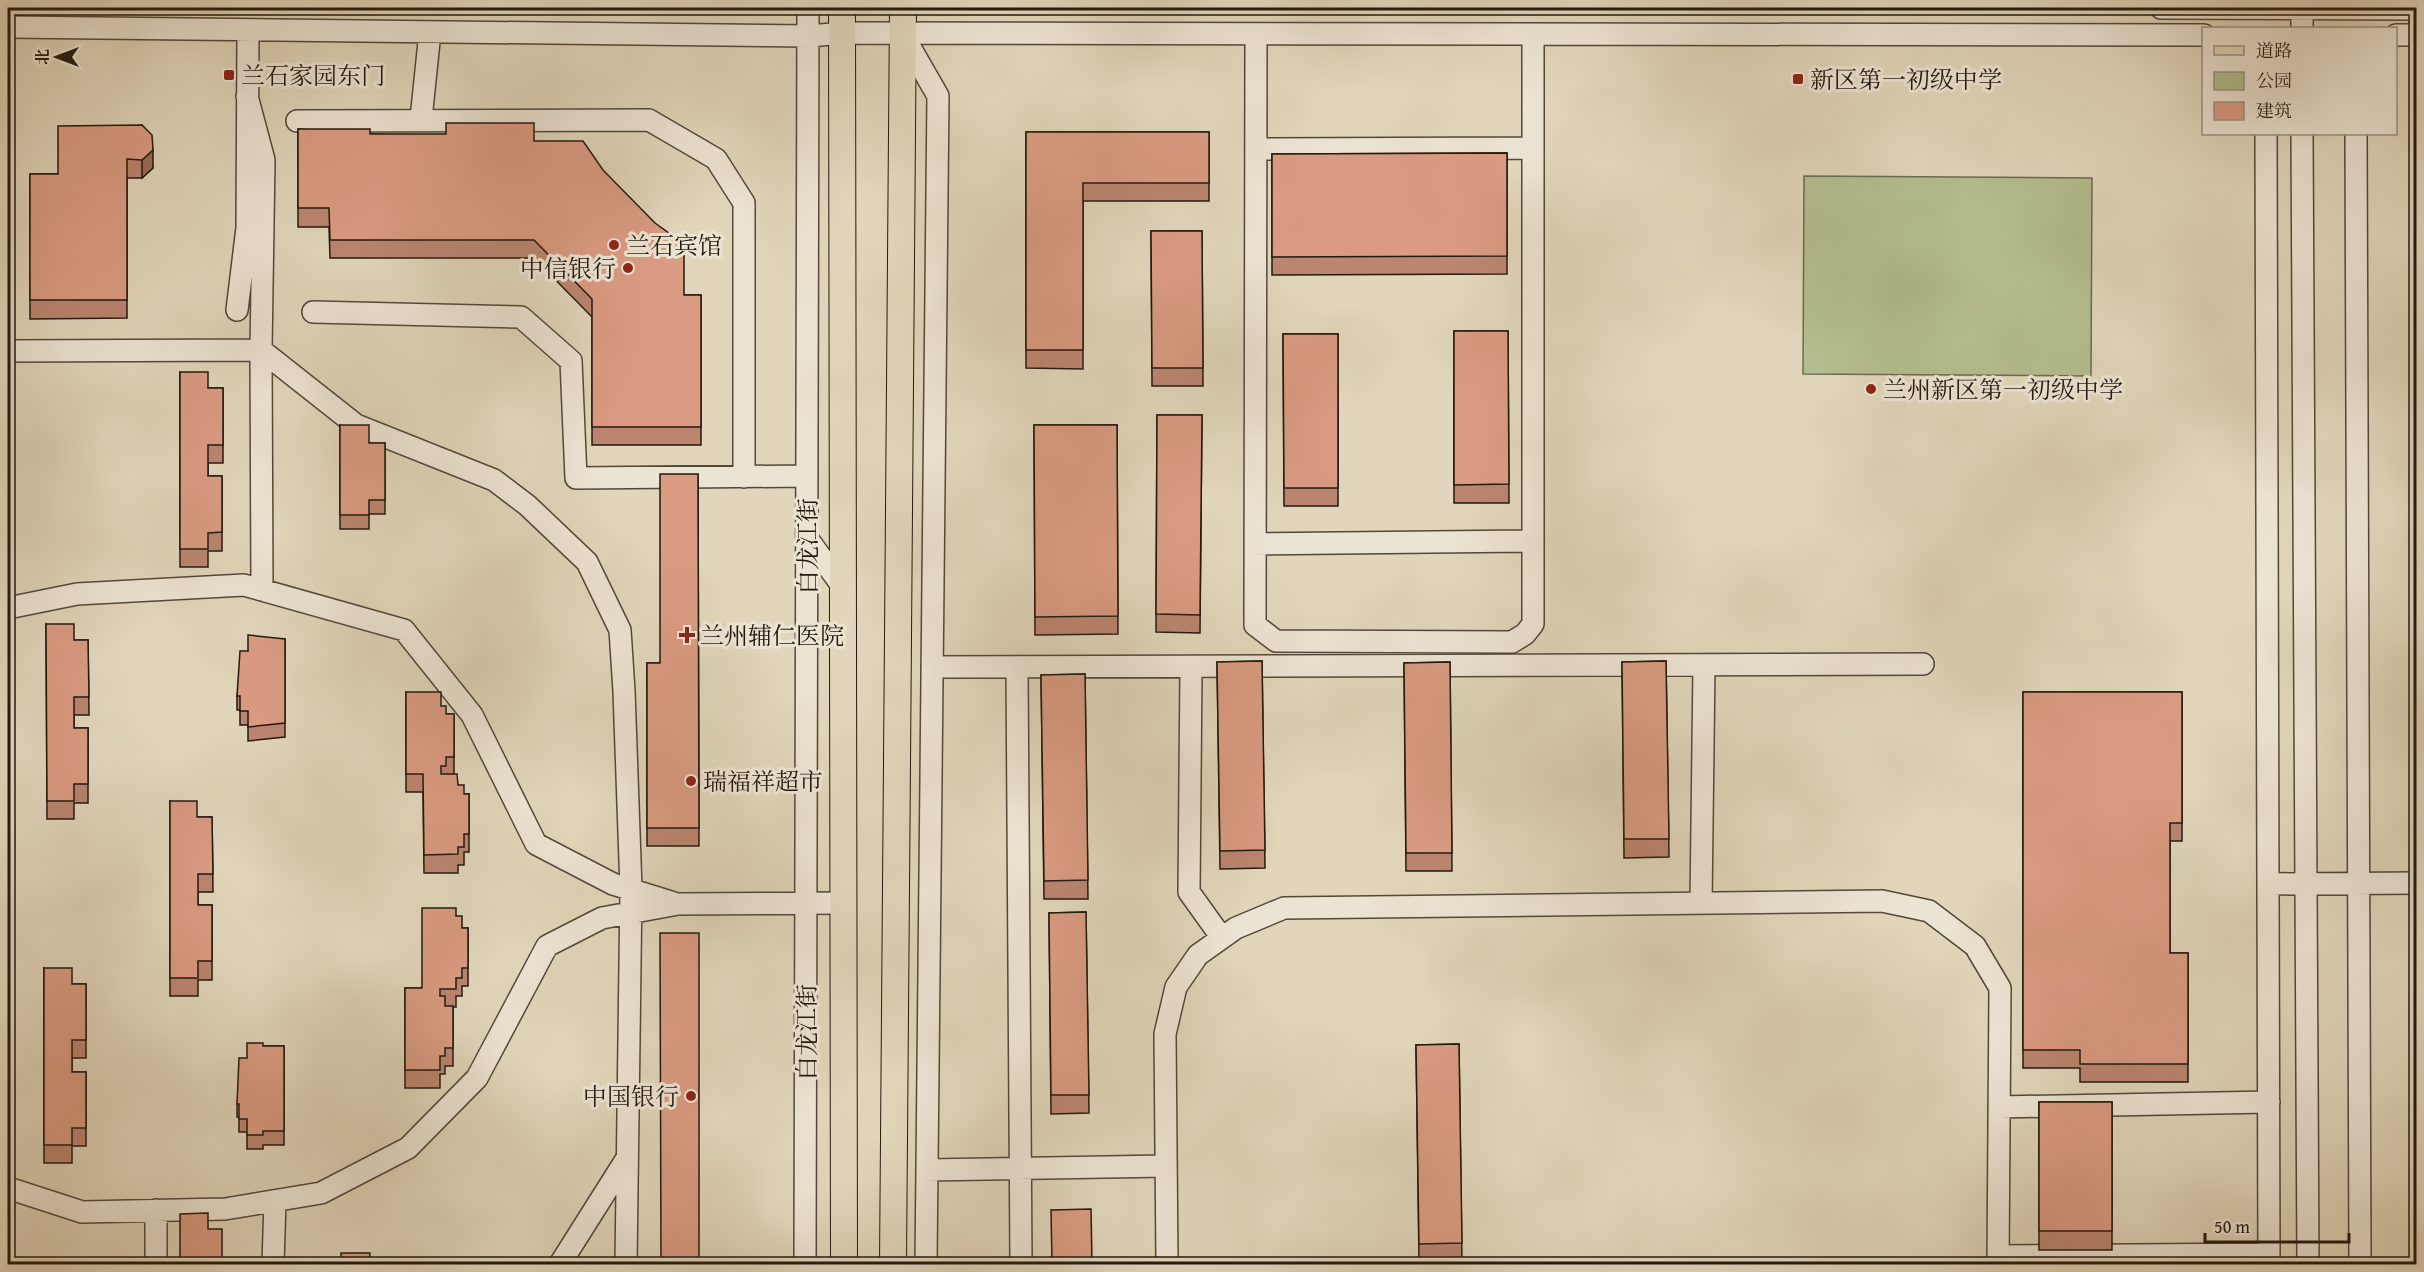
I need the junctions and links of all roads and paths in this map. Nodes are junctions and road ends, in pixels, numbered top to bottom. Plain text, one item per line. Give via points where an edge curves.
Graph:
1 (808, 8) edge
2 (903, 8) edge
3 (2161, 8) edge
4 (2416, 9) edge
5 (2302, 15) edge
6 (2355, 15) edge
7 (842, 20) edge
8 (8, 27) edge
9 (248, 30) junction
10 (430, 32) junction
11 (903, 34) junction
12 (1256, 34) junction
13 (1533, 35) junction
14 (2202, 35) edge
15 (2397, 35) edge
16 (2416, 35) edge
17 (810, 36) junction
18 (248, 96) junction
19 (422, 119) junction
20 (297, 121) dead end
21 (2266, 135) edge
22 (2302, 135) edge
23 (2356, 135) edge
24 (1533, 148) junction
25 (1256, 149) junction
26 (237, 310) dead end
27 (313, 312) dead end
28 (261, 350) junction
29 (8, 351) edge
30 (807, 476) junction
31 (744, 477) junction
32 (807, 538) junction
33 (1533, 541) junction
34 (1255, 544) junction
35 (843, 587) junction
36 (262, 590) junction
37 (8, 608) edge
38 (1923, 664) dead end
39 (1704, 665) junction
40 (1017, 667) junction
41 (1191, 667) junction
42 (932, 668) junction
43 (2306, 882) junction
44 (2357, 882) junction
45 (2416, 883) edge
46 (2268, 884) junction
47 (631, 890) junction
48 (806, 903) junction
49 (843, 903) junction
50 (1701, 903) junction
51 (678, 904) junction
52 (629, 913) junction
53 (1222, 938) junction
54 (2269, 1102) junction
55 (1999, 1107) junction
56 (627, 1158) junction
57 (1166, 1166) junction
58 (1020, 1168) junction
59 (927, 1170) junction
60 (8, 1188) edge
61 (275, 1200) junction
62 (156, 1210) junction
63 (2269, 1259) edge
64 (1998, 1260) edge
65 (156, 1264) edge
66 (273, 1264) edge
67 (560, 1264) edge
68 (626, 1264) edge
69 (805, 1264) edge
70 (844, 1264) edge
71 (894, 1264) edge
72 (926, 1264) edge
73 (1021, 1264) edge
74 (1167, 1264) edge
75 (2308, 1264) edge
76 (2360, 1264) edge

1 - 17 street, 白龙江街
2 - 11 main road
3 - 5 street
4 - 6 street
5 - 6 street
7 - 11 street
7 - 17 street
7 - 35 main road, 白龙江街
8 - 9 street
9 - 10 street
9 - 18 street
10 - 17 street
10 - 19 street
11 - 12 street
11 - 42 street via 938,96
11 - 71 main road
12 - 13 street
12 - 25 street
13 - 14 street
13 - 24 street
15 - 16 street
17 - 30 street, 白龙江街
18 - 26 street via 247,228
18 - 28 street via 264,160
19 - 20 street
19 - 31 street via 649,120 716,159 744,203
21 - 46 street
22 - 43 street
23 - 44 street
24 - 25 street
24 - 33 street
25 - 34 street
27 - 31 street via 521,317 572,361 576,478
28 - 29 street
28 - 36 street
28 - 47 street via 356,424 494,480 527,505 587,562 620,630
30 - 31 street
30 - 32 street, 白龙江街
32 - 35 street
32 - 48 street, 白龙江街
33 - 34 street
33 - 34 street via 1533,624 1512,642 1276,640 1255,625
35 - 49 main road, 白龙江街
36 - 37 street via 244,585 77,594
36 - 47 street via 404,630 472,715 536,844
38 - 39 street
39 - 41 street
39 - 50 street
40 - 41 street
40 - 42 street
40 - 58 street
41 - 53 street via 1189,892
42 - 59 street
43 - 44 street
43 - 46 street
43 - 75 street
44 - 45 street
44 - 76 street
46 - 54 street
47 - 51 street
47 - 52 street
48 - 49 street
48 - 51 street
48 - 69 street, 白龙江街
49 - 70 main road, 白龙江街
50 - 53 street via 1284,908
50 - 55 street via 1882,901 1929,912 1975,946 2000,988
51 - 52 street
52 - 56 street
52 - 61 street via 602,918 547,946 477,1078 408,1148 321,1193
53 - 57 street via 1198,956 1176,987 1165,1034
54 - 55 street
54 - 63 street
55 - 64 street
56 - 67 street
56 - 68 street
57 - 58 street
57 - 74 street
58 - 59 street
58 - 73 street
59 - 72 street
60 - 62 street via 82,1212
61 - 62 street via 225,1209
61 - 66 street
62 - 65 street
63 - 64 street

